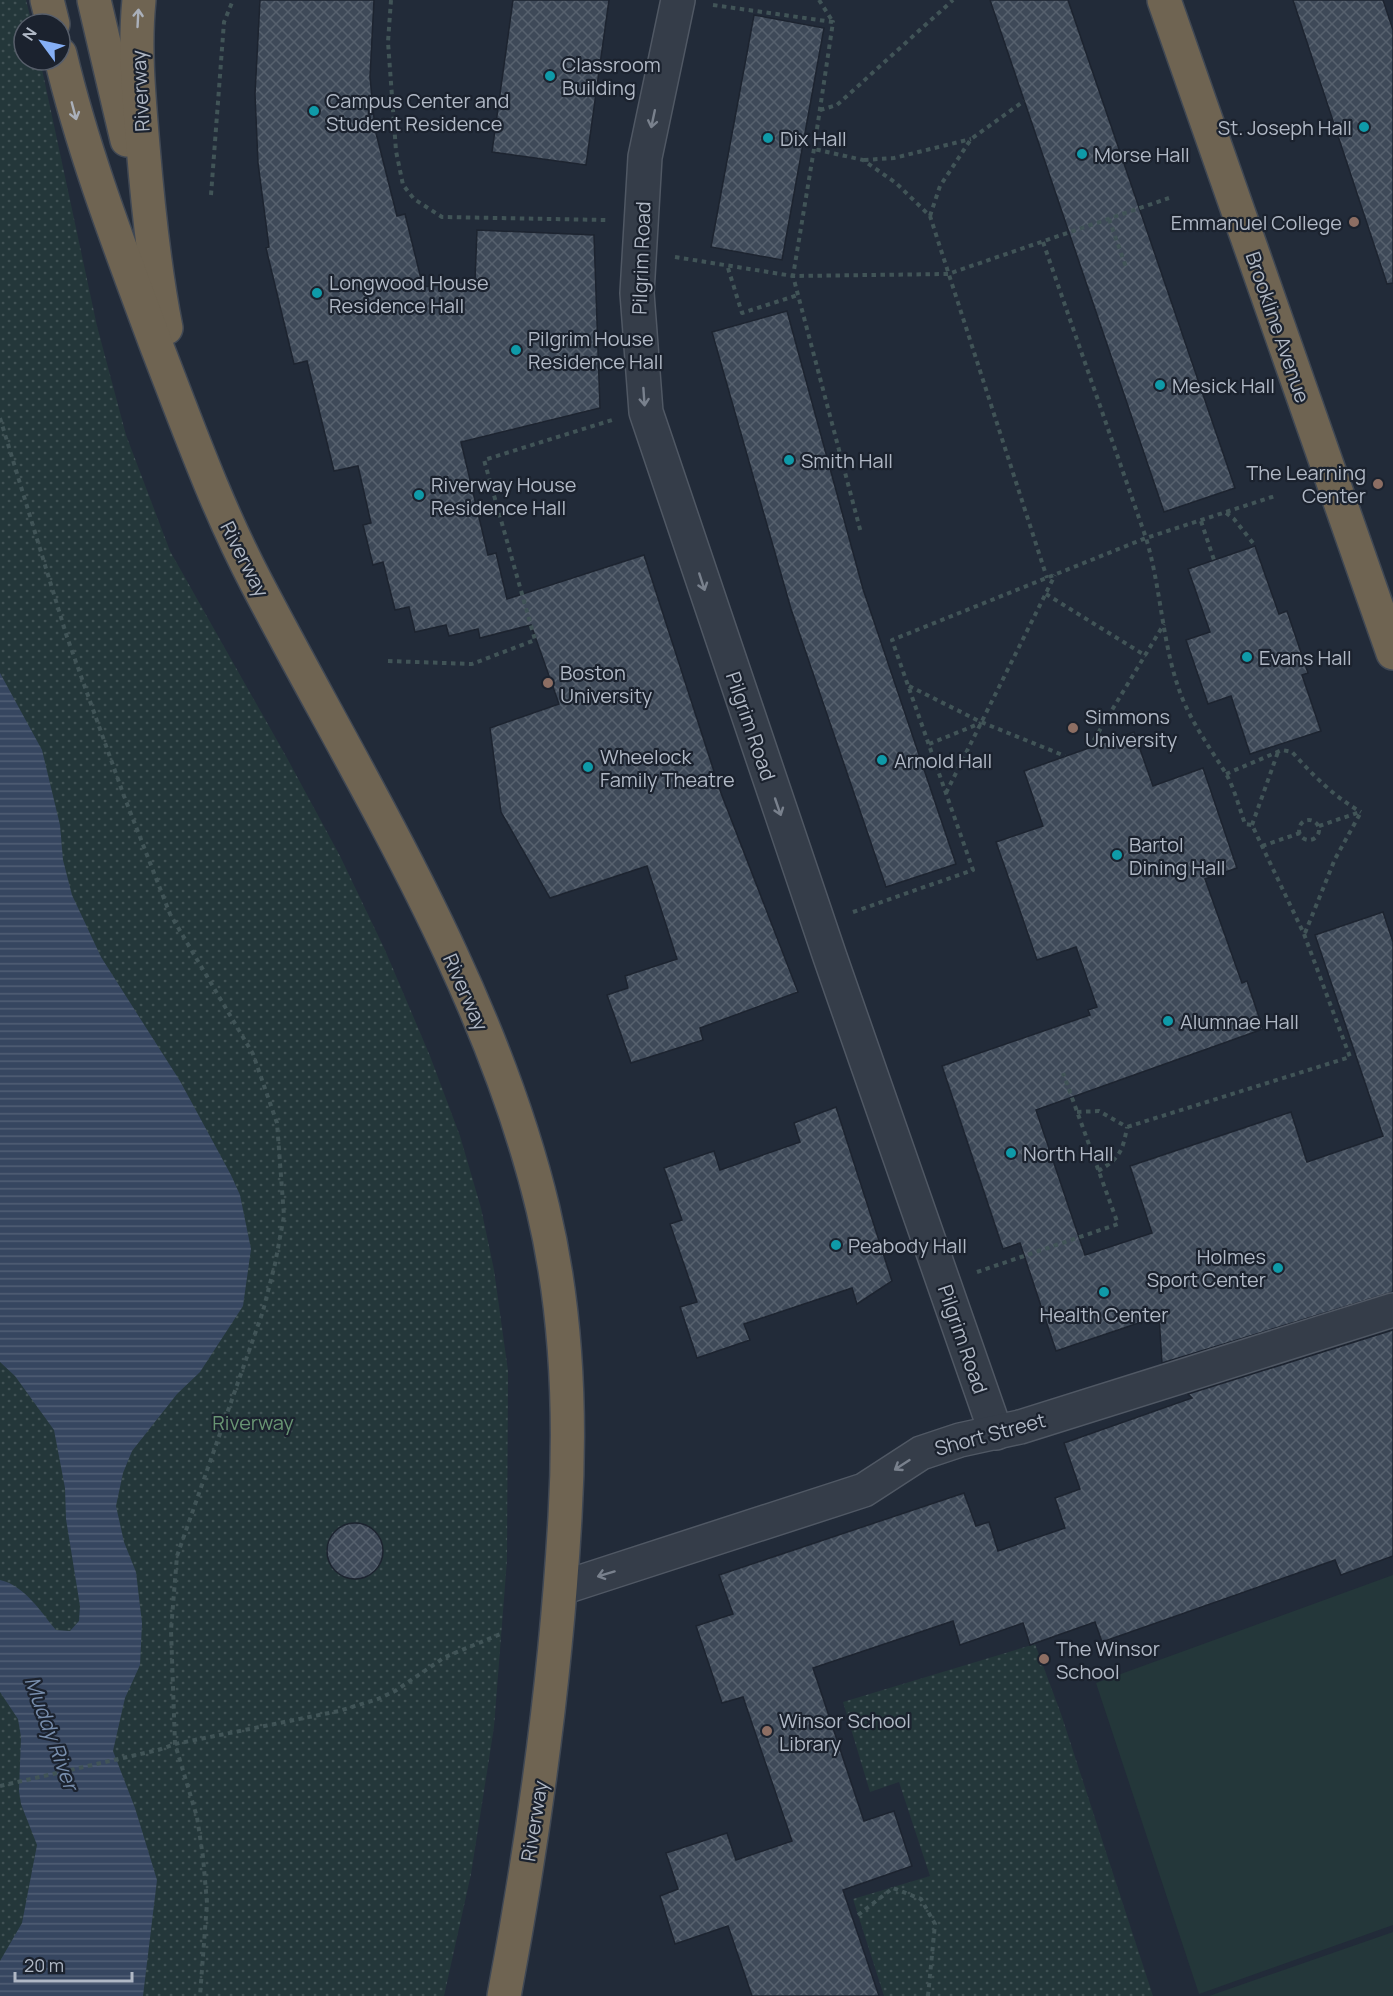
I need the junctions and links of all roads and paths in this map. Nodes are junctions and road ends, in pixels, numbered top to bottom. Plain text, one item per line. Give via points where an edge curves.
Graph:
1 (94, 0) edge
2 (140, 0) edge
3 (233, 0) edge
4 (391, 0) edge
5 (819, 0) edge
6 (954, 0) edge
7 (1164, 0) edge
8 (691, 2) edge
9 (833, 22) junction
10 (65, 72) edge
11 (1024, 101) dead end
12 (820, 110) junction
13 (971, 139) junction
14 (814, 149) junction
15 (863, 160) junction
16 (211, 195) dead end
17 (1170, 198) dead end
18 (930, 216) junction
19 (1109, 219) junction
20 (607, 220) dead end
21 (1043, 242) junction
22 (153, 244) junction
23 (665, 255) dead end
24 (1126, 267) dead end
25 (728, 268) junction
26 (948, 274) junction
27 (793, 276) junction
28 (798, 295) junction
29 (0, 418) edge
30 (619, 418) dead end
31 (189, 429) junction
32 (1275, 496) dead end
33 (1225, 513) junction
34 (1201, 521) junction
35 (861, 533) dead end
36 (1146, 538) junction
37 (1252, 543) dead end
38 (1214, 560) dead end
39 (1056, 574) junction
40 (1047, 578) junction
41 (1046, 594) junction
42 (1164, 624) junction
43 (1393, 653) edge
44 (1146, 656) junction
45 (388, 661) dead end
46 (908, 686) junction
47 (981, 722) junction
48 (928, 744) junction
49 (1089, 748) dead end
50 (1278, 752) junction
51 (1065, 756) dead end
52 (1226, 774) junction
53 (946, 793) junction
54 (1361, 812) junction
55 (1252, 825) junction
56 (1319, 826) junction
57 (1300, 832) junction
58 (1262, 846) junction
59 (843, 916) dead end
60 (1304, 934) junction
61 (1063, 1073) dead end
62 (1077, 1112) junction
63 (1127, 1127) junction
64 (1098, 1171) junction
65 (968, 1275) dead end
66 (1393, 1310) edge
67 (996, 1433) junction
68 (562, 1588) junction
69 (504, 1633) dead end
70 (175, 1744) junction
71 (0, 1786) edge
72 (858, 1915) dead end
73 (200, 1996) edge
74 (504, 1996) edge
75 (928, 1996) edge

1 - 22 highway
22 -> 2 highway, Riverway via 138,78
3 - 16 path via 224,22
4 - 20 path via 388,42 396,151 403,185 414,199 442,217
5 - 9 path
6 - 12 path via 837,105
7 - 43 highway, Brookline Avenue
8 - 9 path
8 -> 67 street, Pilgrim Road via 645,157 637,293 645,412
9 - 12 path
10 -> 31 highway, Riverway via 88,159
11 - 13 path
12 - 14 path
13 - 15 path via 904,156
13 - 18 path via 940,186
14 - 15 path
14 - 27 path
15 - 18 path via 896,183
17 - 19 path
18 - 26 path
19 - 21 path
19 - 24 path
21 - 26 path
21 - 36 path
22 - 31 highway, Riverway via 165,324
23 - 25 path
25 - 27 path
25 - 28 path via 742,312
26 - 27 path
26 - 40 path
27 - 28 path
28 - 35 path
29 - 70 path via 67,637 127,805 170,914 253,1054 276,1123 284,1216 275,1264 263,1311 177,1556 171,1630
30 - 45 path via 484,460 535,640 472,664
31 - 68 highway, Riverway via 236,542 419,889 474,1009 523,1138 545,1215 563,1330 567,1439
32 - 33 path
33 - 34 path
33 - 37 path
34 - 36 path
34 - 38 path
36 - 39 path
36 - 42 path via 1157,574
39 - 40 path
39 - 41 path
40 - 46 path via 892,640
41 - 44 path
41 - 47 path
42 - 44 path
42 - 52 path via 1183,700 1203,742
44 - 49 path
46 - 47 path
46 - 48 path
47 - 48 path
47 - 51 path
47 - 53 path
48 - 53 path
50 - 52 path
50 - 54 path via 1292,752 1318,780
50 - 55 path
52 - 55 path via 1245,824
53 - 59 path via 973,870
54 - 56 path
54 - 60 path via 1335,859
55 - 58 path
56 - 57 path via 1306,820
56 - 57 path via 1319,833 1311,840
57 - 58 path
58 - 60 path
60 - 63 path via 1350,1057
61 - 62 path
62 - 63 path via 1099,1111
62 - 64 path
63 - 64 path via 1115,1161
64 - 65 path via 1118,1224
66 - 67 street, Short Street
67 -> 68 street, Short Street via 921,1453 864,1490
68 - 74 highway, Riverway via 543,1760
69 - 70 path via 445,1657 378,1699
70 - 71 path
70 - 73 path via 197,1817 203,1857 207,1903
72 - 75 path via 893,1888 921,1899 935,1924

